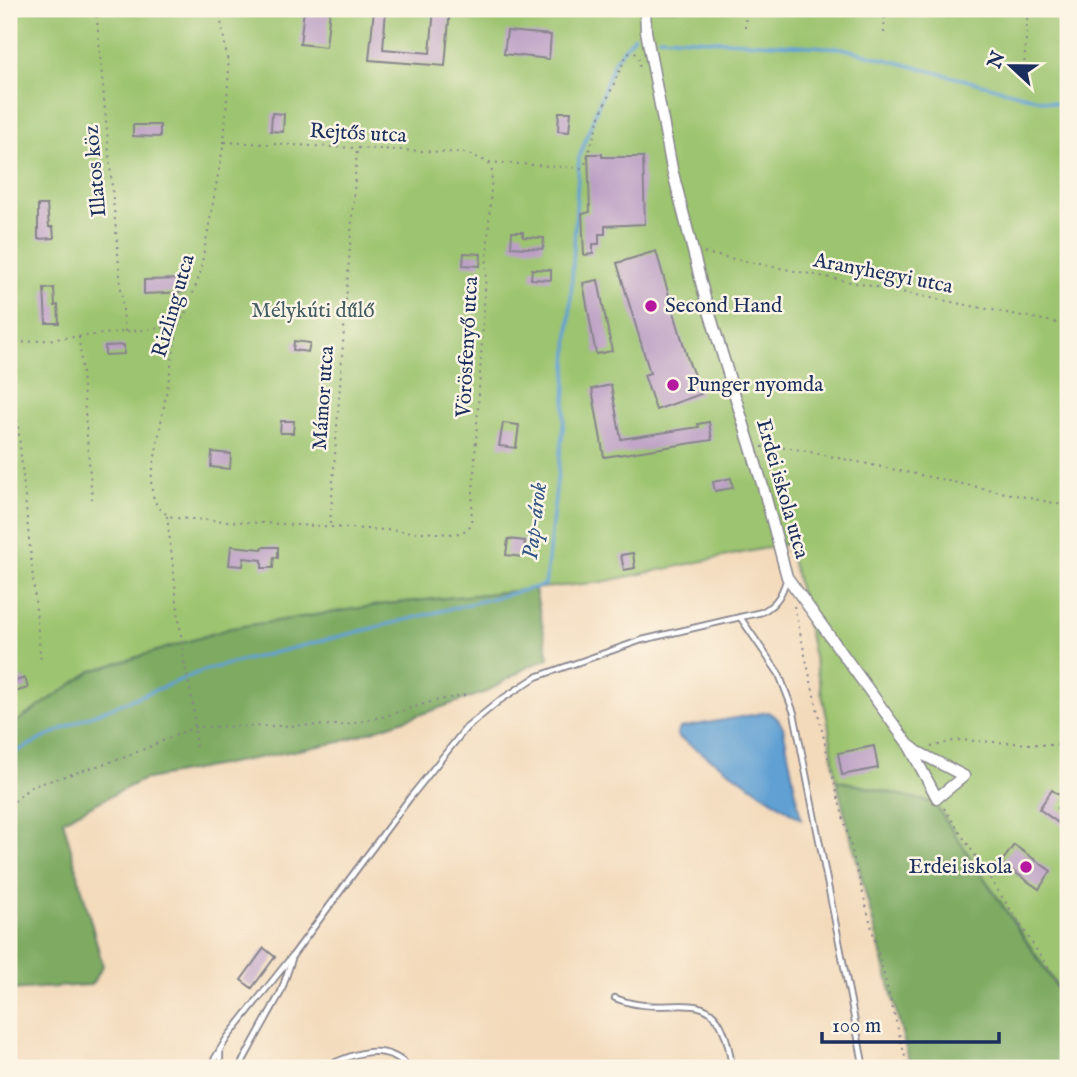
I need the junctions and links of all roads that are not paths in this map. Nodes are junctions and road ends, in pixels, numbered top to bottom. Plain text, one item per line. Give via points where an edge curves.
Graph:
1 (646, 9) edge
2 (788, 577) junction
3 (740, 617) junction
4 (908, 744) junction
5 (293, 955) junction
6 (615, 998) dead end
7 (220, 1049) junction
8 (209, 1068) edge
9 (220, 1068) edge
10 (239, 1068) edge
11 (323, 1068) edge
12 (410, 1068) edge
13 (732, 1068) edge
14 (864, 1068) edge

1 - 2 street, Erdei iskola utca via 646,31 672,169 705,299
2 - 3 lane via 773,606
2 - 4 street, Erdei iskola utca
3 - 5 lane via 642,640 536,677 499,701 466,728
3 - 14 lane via 779,674 794,713
4 - 4 street, Erdei iskola utca via 937,798 964,776 918,752
5 - 7 lane
5 - 10 lane via 281,992
6 - 13 lane via 710,1010 721,1023
7 - 8 lane
7 - 9 lane
11 - 12 lane via 367,1051 397,1059

